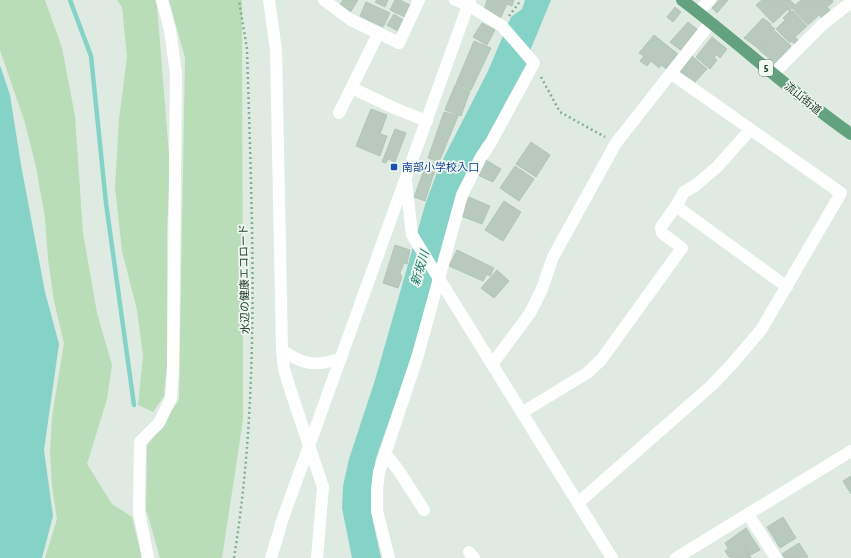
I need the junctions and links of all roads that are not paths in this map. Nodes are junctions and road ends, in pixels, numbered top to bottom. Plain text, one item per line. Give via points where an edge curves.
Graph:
1 (162, 0) edge
2 (269, 0) edge
3 (324, 0) edge
4 (419, 0) edge
5 (455, 0) edge
6 (682, 0) edge
7 (710, 0) edge
8 (848, 2) edge
9 (469, 3) edge
10 (698, 12) junction
11 (711, 22) junction
12 (378, 34) junction
13 (672, 74) junction
14 (773, 74) junction
15 (352, 88) junction
16 (339, 113) dead end
17 (427, 120) junction
18 (750, 130) junction
19 (851, 134) edge
20 (406, 180) junction
21 (846, 196) edge
22 (676, 206) junction
23 (440, 279) junction
24 (787, 286) junction
25 (282, 350) junction
26 (341, 358) junction
27 (493, 363) junction
28 (523, 412) junction
29 (310, 444) junction
30 (851, 451) edge
31 (385, 453) junction
32 (578, 503) junction
33 (424, 510) dead end
34 (748, 514) junction
35 (148, 558) edge
36 (271, 558) edge
37 (317, 558) edge
38 (389, 558) edge
39 (612, 558) edge
40 (676, 558) edge
41 (776, 558) edge

1 - 35 street via 170,30 176,74 174,343 171,398 159,422 140,442 139,512
2 - 25 street via 276,50
3 - 12 street via 351,20
4 - 12 street via 399,43
5 - 9 street
6 - 10 main road, 流山街道 / 5
7 - 10 street
8 - 14 street
9 - 17 street
9 - 23 street via 502,26 534,63 462,195
10 - 11 main road, 流山街道 / 5
11 - 13 street
11 - 14 main road, 流山街道 / 5
12 - 15 street
13 - 18 street
13 - 27 street via 616,143 553,257 530,313
14 - 19 main road, 流山街道 / 5
15 - 16 street
15 - 17 street
17 - 20 street
18 - 21 street
18 - 22 street via 717,168 684,192
20 - 23 street via 412,235
20 - 26 street
21 - 24 street
22 - 24 street
22 - 28 street via 661,227 662,233 682,248 600,360 587,373
23 - 27 street
23 - 31 street
24 - 32 street via 760,330 712,385
25 - 26 street via 307,363 327,364
25 - 29 street via 284,369
26 - 29 street
27 - 28 street
28 - 32 street
29 - 36 street
29 - 37 street via 323,487
30 - 34 street
31 - 33 street
31 - 38 street via 376,490 377,511
32 - 39 street
34 - 40 street
34 - 41 street

